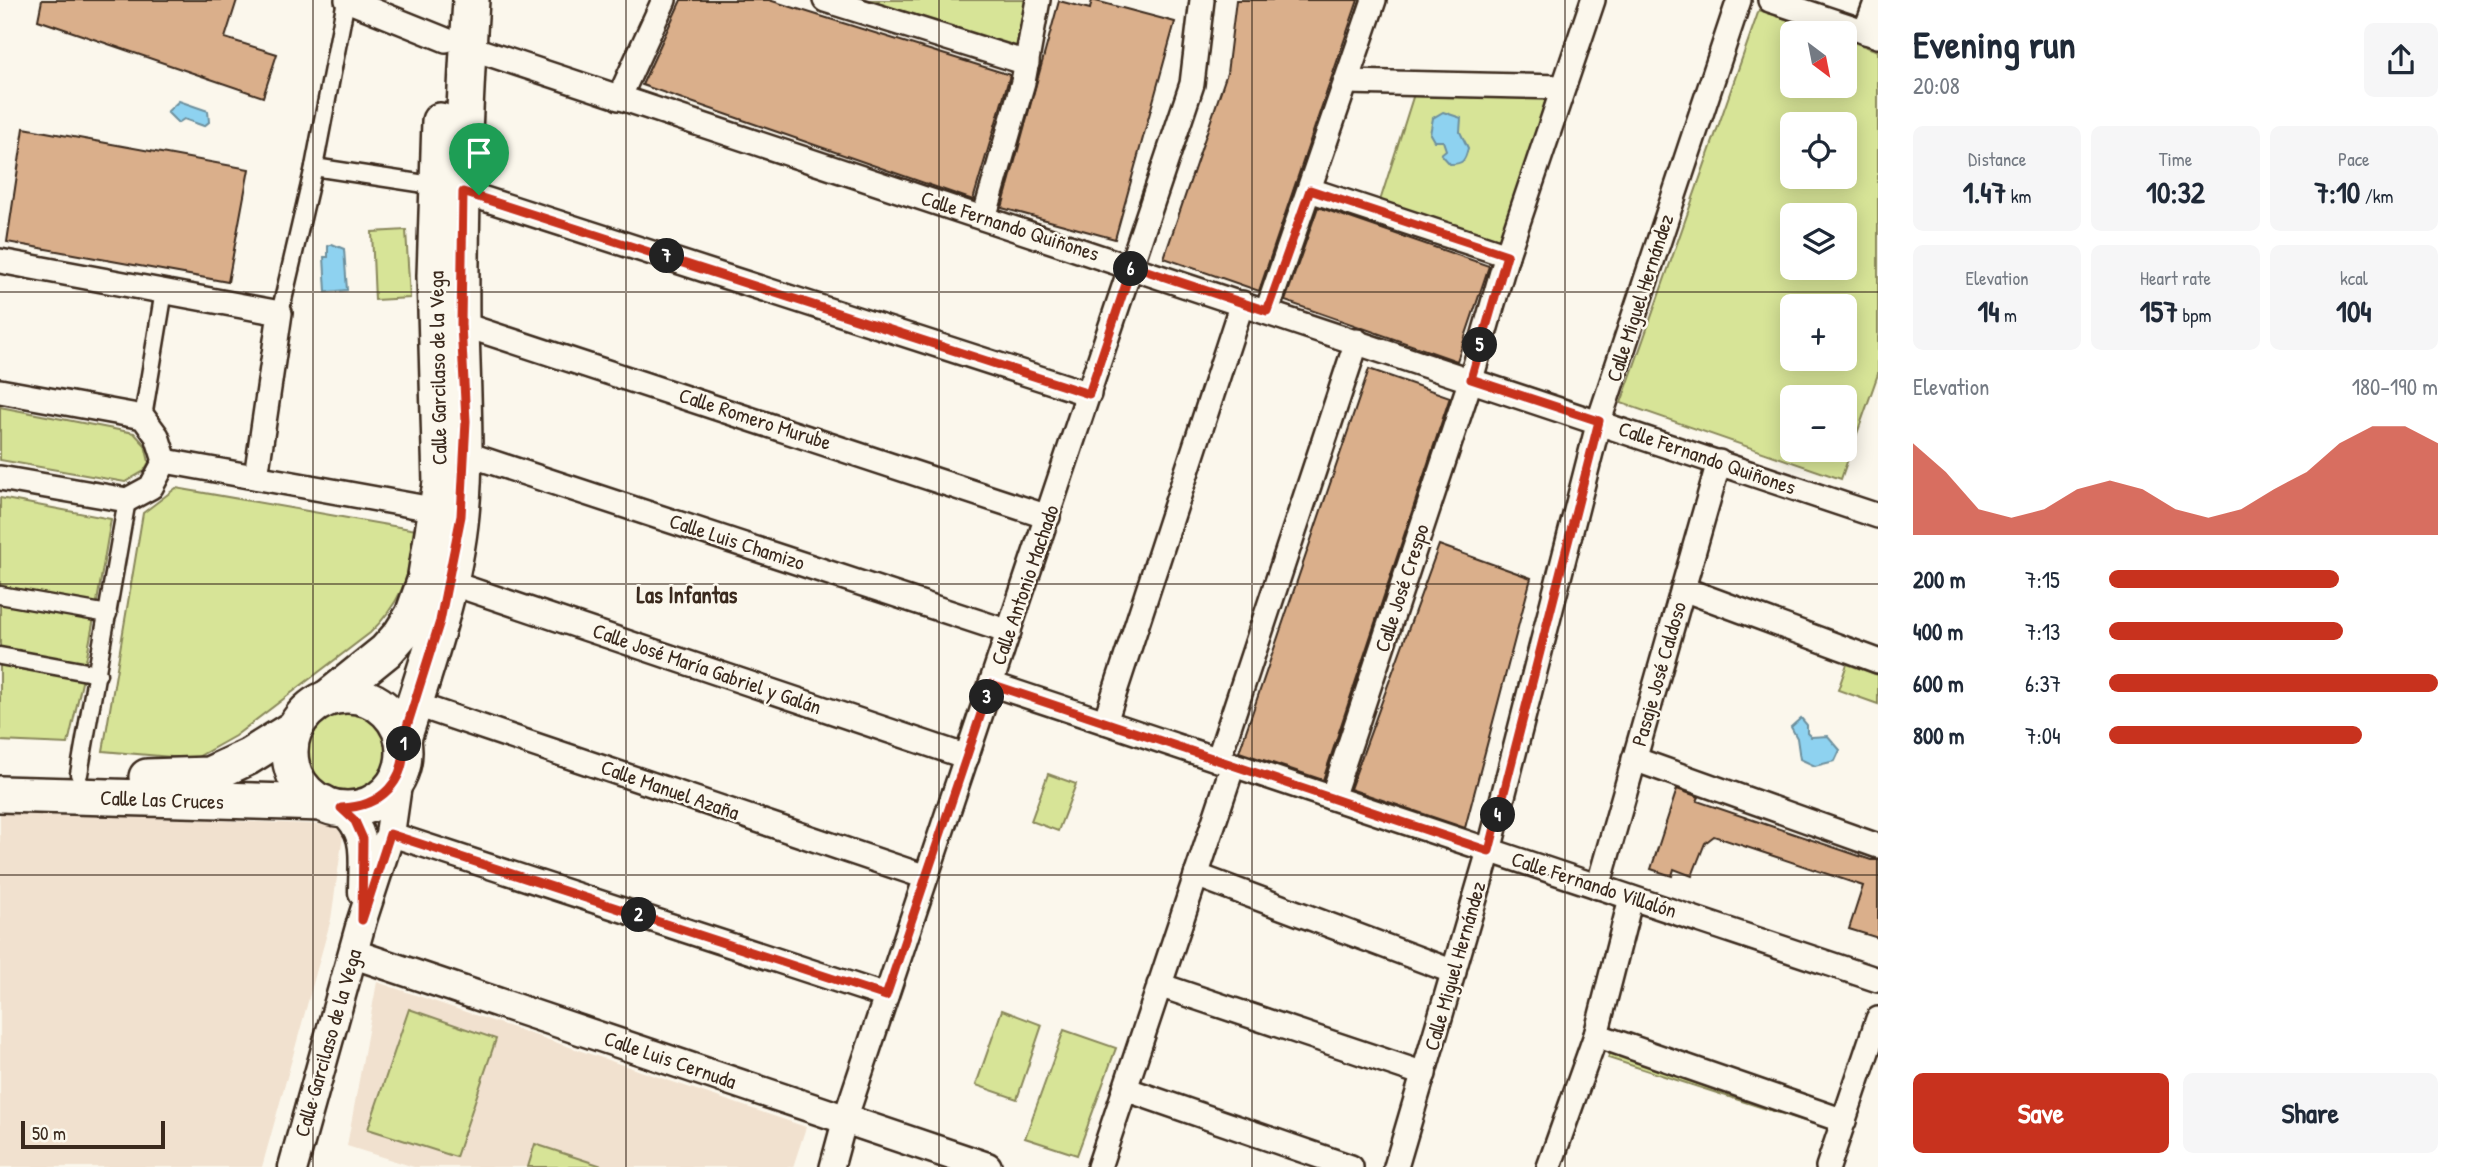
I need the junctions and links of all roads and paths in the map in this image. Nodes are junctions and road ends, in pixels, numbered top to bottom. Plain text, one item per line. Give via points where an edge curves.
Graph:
1 (346, 0) edge
2 (448, 0) edge
3 (471, 0) edge
4 (664, 0) edge
5 (825, 0) edge
6 (1038, 0) edge
7 (1202, 0) edge
8 (1374, 0) edge
9 (1593, 0) edge
10 (1740, 0) edge
11 (1769, 0) edge
12 (1877, 0) edge
13 (1871, 34) edge
14 (457, 44) junction
15 (1027, 63) junction
16 (1347, 82) junction
17 (1563, 87) junction
18 (619, 98) junction
19 (314, 167) junction
20 (450, 189) junction
21 (1310, 190) junction
22 (984, 218) junction
23 (1507, 255) junction
24 (0, 261) edge
25 (1132, 266) junction
26 (164, 291) junction
27 (1242, 303) junction
28 (1267, 311) junction
29 (280, 313) junction
30 (461, 324) junction
31 (1356, 341) junction
32 (1471, 379) junction
33 (0, 391) edge
34 (1089, 394) junction
35 (143, 418) junction
36 (1599, 421) junction
37 (464, 453) junction
38 (165, 461) junction
39 (1720, 462) junction
40 (256, 477) junction
41 (0, 478) edge
42 (127, 500) junction
43 (438, 510) junction
44 (1878, 516) edge
45 (1048, 517) junction
46 (448, 582) junction
47 (1683, 589) junction
48 (0, 595) edge
49 (108, 614) junction
50 (1009, 632) junction
51 (0, 656) edge
52 (1878, 661) edge
53 (97, 674) junction
54 (991, 684) junction
55 (329, 697) junction
56 (414, 704) junction
57 (1105, 722) junction
58 (296, 727) junction
59 (403, 739) junction
60 (967, 757) junction
61 (1634, 759) junction
62 (1226, 762) junction
63 (0, 771) edge
64 (79, 774) junction
65 (398, 778) junction
66 (0, 794) edge
67 (1332, 798) junction
68 (332, 806) junction
69 (390, 834) junction
70 (1878, 846) edge
71 (1489, 851) junction
72 (1196, 875) junction
73 (926, 877) junction
74 (1598, 887) junction
75 (1631, 898) junction
76 (362, 920) junction
77 (354, 954) junction
78 (1454, 972) junction
79 (1878, 980) edge
80 (1160, 985) junction
81 (886, 996) junction
82 (1878, 1019) edge
83 (1596, 1035) junction
84 (1424, 1074) junction
85 (1125, 1089) junction
86 (845, 1119) junction
87 (1844, 1121) junction
88 (293, 1167) edge
89 (832, 1167) edge
90 (987, 1167) edge
91 (1099, 1167) edge
92 (1351, 1167) edge
93 (1396, 1167) edge
94 (1549, 1167) edge
95 (1828, 1167) edge

1 - 14 street, Calle Fernando Quiñones
1 - 19 street
2 - 14 main road, Calle Garcilaso de la Vega
3 - 14 main road, Calle Garcilaso de la Vega
4 - 18 street
5 - 15 street
6 - 15 street
7 - 25 street, Calle Antonio Machado via 1192,84
8 - 16 street
9 - 17 street, Calle José Crespo
10 - 36 street, Calle Miguel Hernández
11 - 13 street
12 - 13 street
14 - 18 street, Calle Fernando Quiñones
14 - 20 main road, Calle Garcilaso de la Vega via 463,108
15 - 22 street
16 - 17 street
16 - 21 street
17 - 23 street, Calle José Crespo
18 - 22 street, Calle Fernando Quiñones
19 - 20 street
19 - 29 street
20 - 30 main road, Calle Garcilaso de la Vega
20 - 34 street
20 - 43 main road, Calle Garcilaso de la Vega via 435,276
21 - 23 street
21 - 28 street
22 - 25 street, Calle Fernando Quiñones
23 - 32 street, Calle José Crespo
24 - 26 street
25 - 27 street, Calle Fernando Quiñones
25 - 34 street, Calle Antonio Machado
26 - 29 street
26 - 35 street
27 - 28 street, Calle Fernando Quiñones
27 - 57 street
28 - 31 street, Calle Fernando Quiñones
29 - 40 street
30 - 37 main road, Calle Garcilaso de la Vega
30 - 45 street, Calle Romero Murube
31 - 32 street, Calle Fernando Quiñones
31 - 62 street
32 - 36 street, Calle Fernando Quiñones
32 - 67 street, Calle José Crespo
33 - 35 street
34 - 45 street, Calle Antonio Machado
35 - 38 street
36 - 39 street, Calle Fernando Quiñones
36 - 71 street, Calle Miguel Hernández
37 - 46 main road, Calle Garcilaso de la Vega via 461,516
37 - 50 street, Calle Luis Chamizo
38 - 40 street
38 - 42 street via 151,487
39 - 44 street, Calle Fernando Quiñones
39 - 47 street, Pasaje José Caldoso
40 - 43 street
41 - 42 street
42 - 49 street
43 - 55 main road, Calle Garcilaso de la Vega via 425,581 413,615 386,651
45 - 50 street, Calle Antonio Machado
46 - 56 main road, Calle Garcilaso de la Vega
46 - 60 street, Calle José María Gabriel y Galán
47 - 52 street
47 - 61 street, Pasaje José Caldoso
48 - 49 street
49 - 53 street
50 - 54 street, Calle Antonio Machado
51 - 53 street
53 - 64 street
54 - 57 street, Calle Fernando Villalón
54 - 60 street, Calle Antonio Machado
55 - 58 main road
55 - 59 main road via 348,695 375,702 396,722
56 - 59 main road, Calle Garcilaso de la Vega
56 - 73 street, Calle Manuel Azaña
57 - 62 street, Calle Fernando Villalón
58 - 64 main road, Calle Las Cruces via 209,775
58 - 68 main road via 291,762 303,786
59 - 65 main road
60 - 73 street, Calle Antonio Machado
61 - 70 street
61 - 74 street, Pasaje José Caldoso
62 - 67 street, Calle Fernando Villalón
62 - 72 street
63 - 64 main road, Calle Las Cruces
65 - 68 main road via 374,802
65 - 69 street, Calle Garcilaso de la Vega
66 - 68 main road, Calle Las Cruces
67 - 71 street, Calle Fernando Villalón
68 - 76 street, Calle Garcilaso de la Vega via 355,821 363,839
69 - 76 street, Calle Garcilaso de la Vega
69 - 81 street
71 - 74 street, Calle Fernando Villalón
71 - 78 street, Calle Miguel Hernández
72 - 78 street
72 - 80 street
73 - 81 street, Calle Antonio Machado
74 - 75 street, Calle Fernando Villalón
75 - 79 street, Calle Fernando Villalón
75 - 83 street
76 - 77 street, Calle Garcilaso de la Vega
77 - 86 street, Calle Luis Cernuda
77 - 88 street, Calle Garcilaso de la Vega
78 - 84 street, Calle Miguel Hernández
80 - 84 street
80 - 85 street
81 - 86 street, Calle Antonio Machado
82 - 87 street
83 - 87 street
83 - 94 street
84 - 93 street, Calle Miguel Hernández
85 - 91 street
85 - 92 street
86 - 89 street, Calle Antonio Machado
86 - 90 street, Calle Luis Cernuda
87 - 95 street

